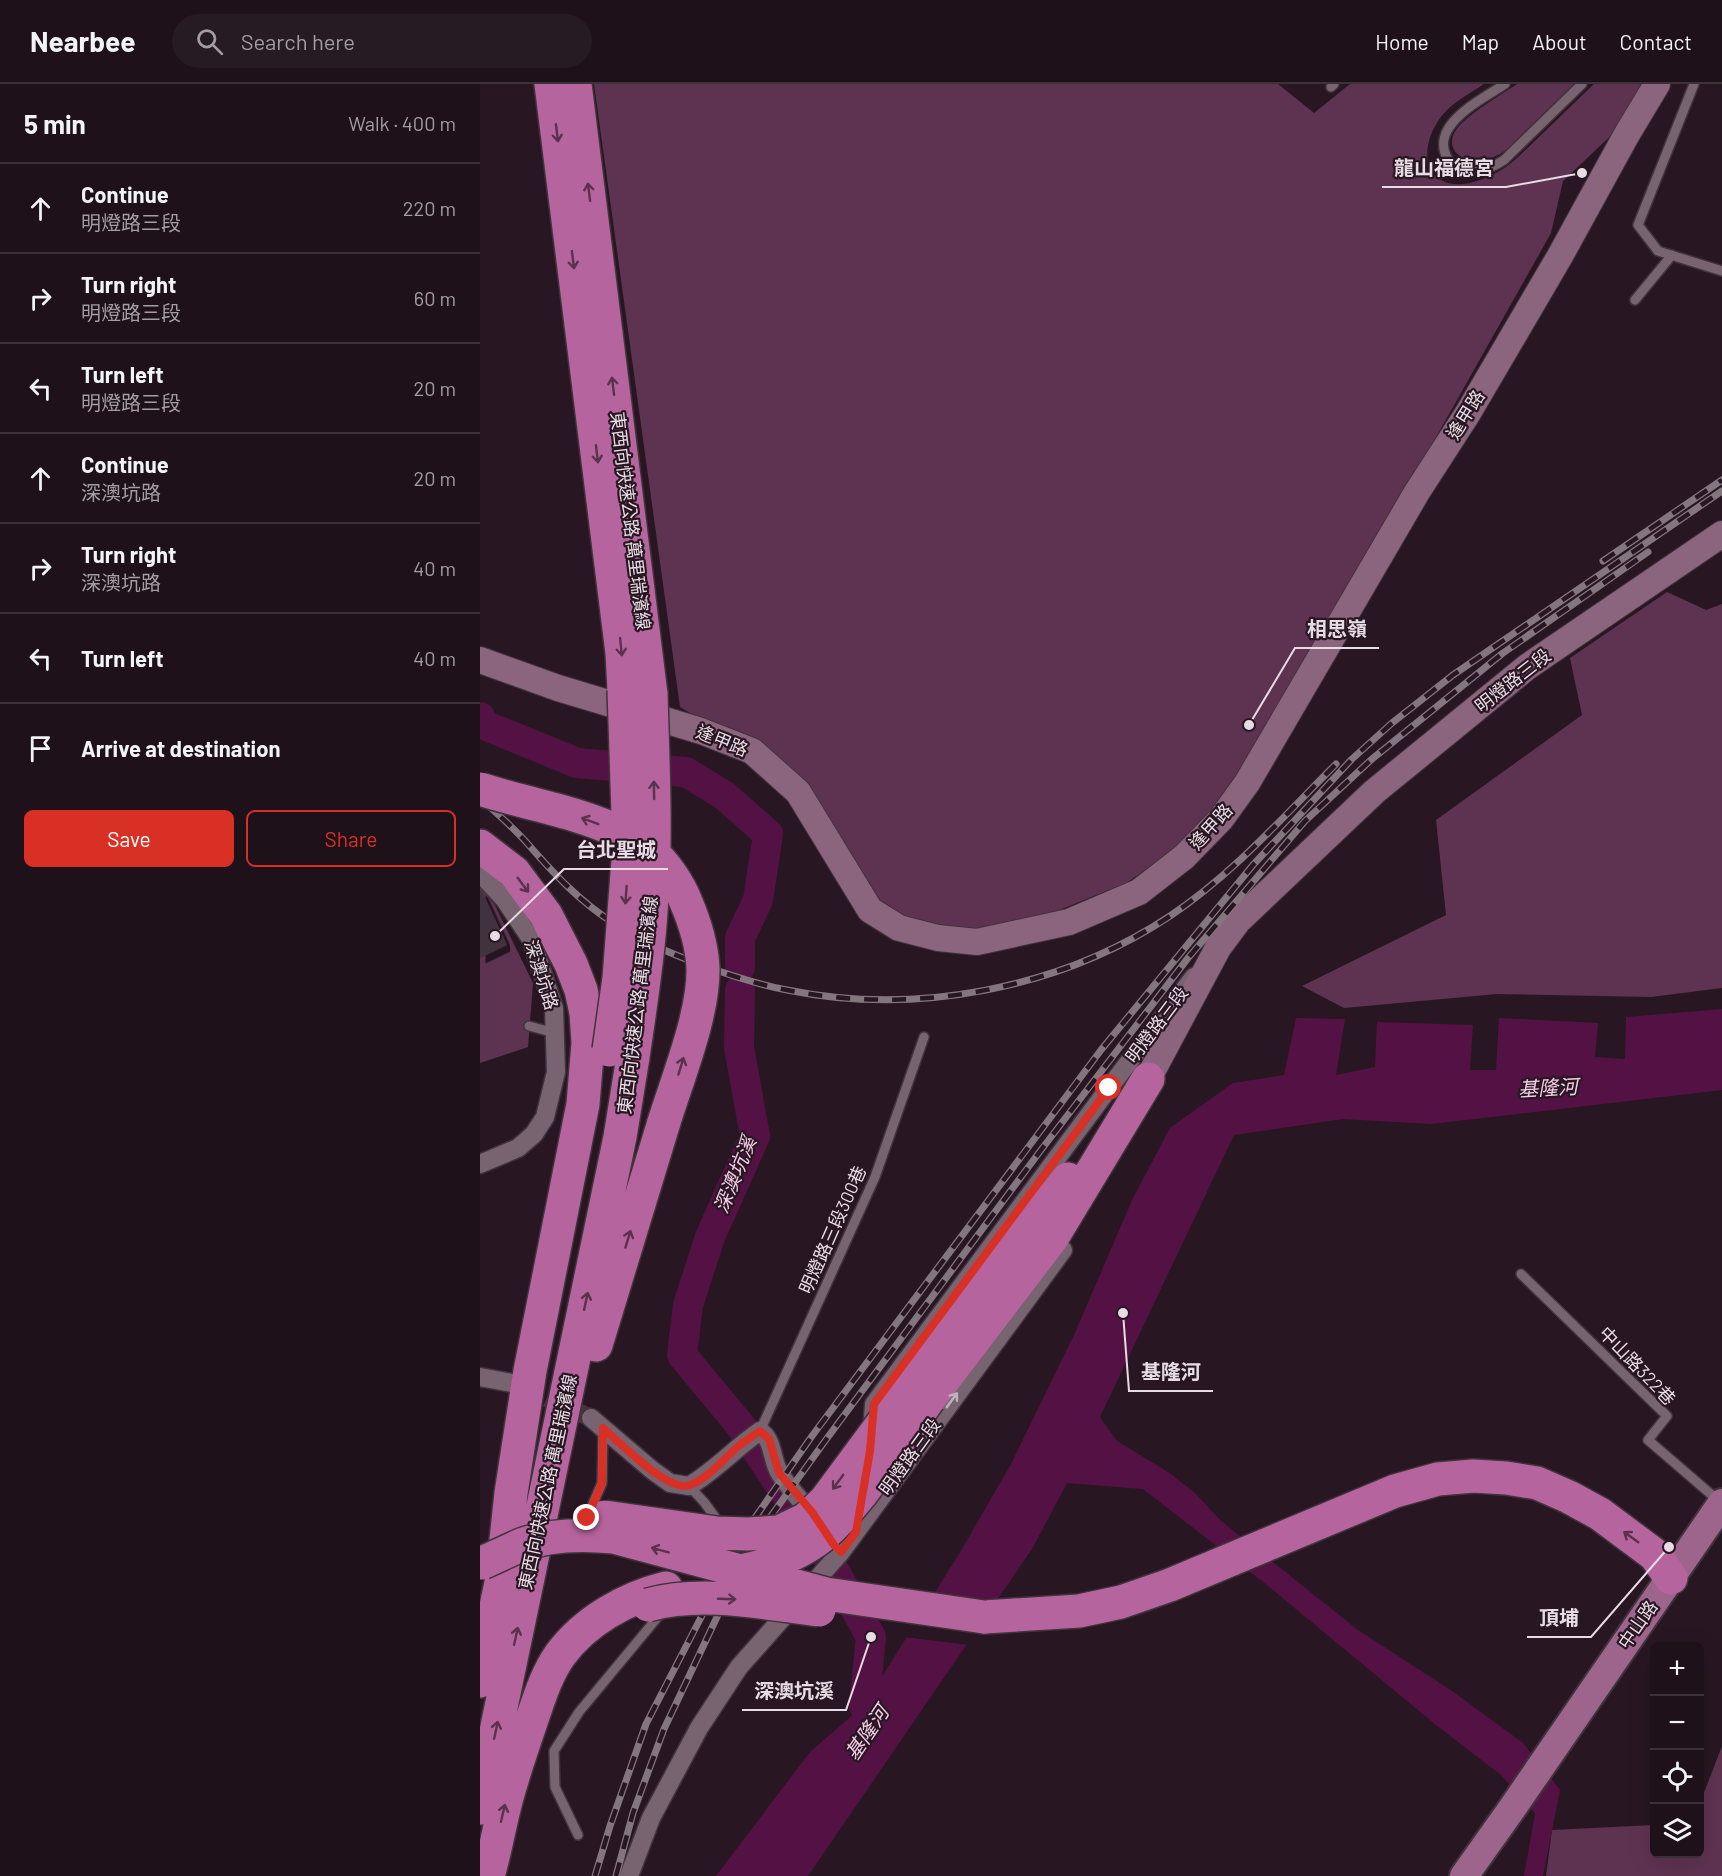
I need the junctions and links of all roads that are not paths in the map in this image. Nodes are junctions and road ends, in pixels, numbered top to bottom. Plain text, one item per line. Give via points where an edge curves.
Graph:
1 (551, 84) edge
2 (575, 84) edge
3 (1505, 84) edge
4 (1582, 84) edge
5 (1657, 84) edge
6 (1694, 84) edge
7 (1672, 255) junction
8 (1722, 271) edge
9 (1635, 300) dead end
10 (1722, 534) edge
11 (480, 660) edge
12 (638, 692) junction
13 (480, 789) edge
14 (480, 846) edge
15 (480, 873) edge
16 (1218, 948) junction
17 (530, 1026) dead end
18 (555, 1033) junction
19 (924, 1037) dead end
20 (610, 1050) junction
21 (1148, 1079) junction
22 (480, 1164) edge
23 (1521, 1274) dead end
24 (480, 1377) edge
25 (512, 1383) tunnel mouth
26 (920, 1392) junction
27 (597, 1423) joint
28 (760, 1431) junction
29 (870, 1451) junction
30 (902, 1469) junction
31 (689, 1486) junction
32 (1722, 1503) edge
33 (1347, 1520) junction
34 (856, 1532) junction
35 (576, 1543) dead end
36 (718, 1544) dead end
37 (841, 1552) junction
38 (712, 1554) dead end
39 (533, 1557) junction
40 (486, 1564) edge
41 (700, 1571) dead end
42 (1671, 1578) junction
43 (666, 1593) junction
44 (492, 1687) edge
45 (480, 1808) edge
46 (578, 1835) dead end
47 (488, 1873) edge
48 (629, 1876) edge
49 (1464, 1876) edge

1 -> 12 highway, 東西向快速公路 萬里瑞濱線 via 621,641
12 -> 2 highway, 東西向快速公路 萬里瑞濱線
3 - 4 lane via 1462,113 1449,128 1445,156 1462,170 1491,167 1504,160
5 - 11 main road, 逢甲路 via 1468,413 1417,492 1247,783 1221,819 1184,857 1139,892 1069,922 977,942 899,928 870,910 798,792 752,751
6 - 7 lane via 1638,225 1658,251
7 - 8 lane
7 - 9 lane
10 - 16 main road, 明燈路三段 via 1527,668 1374,792 1238,921
12 - 20 highway, 東西向快速公路 萬里瑞濱線, bridge via 619,978
39 -> 13 highway, bridge via 695,1023 703,968 700,942 681,890 649,849 619,832 581,818
14 -> 20 highway via 514,872 546,915 571,964 586,1013
15 - 18 street, 深澳坑路 via 505,900 531,939 554,1008
16 - 21 main road, 明燈路三段
16 - 29 street, 明燈路三段 via 1164,1014 874,1404
17 - 18 lane
18 - 22 street, 深澳坑路 via 556,1072 545,1117 518,1148
19 - 28 lane, 明燈路三段300巷 via 876,1178
39 -> 20 highway, 東西向快速公路 萬里瑞濱線 via 620,1137
20 - 40 highway, 東西向快速公路 萬里瑞濱線 via 596,1139
21 - 26 highway via 1027,1229
30 -> 21 street, 明燈路三段 via 1066,1245 1104,1179
23 - 32 lane, 中山路322巷 via 1667,1416 1648,1440
24 - 25 street
26 -> 40 highway, bridge via 825,1501 806,1519 779,1532 717,1533 610,1517 550,1519 518,1529
26 - 43 highway, bridge via 869,1483 821,1537 762,1567
27 - 31 street via 670,1483
27 - 35 lane via 602,1483
28 - 31 street
28 - 37 street via 769,1439 779,1473
29 - 30 street via 872,1468 878,1473
29 - 34 street, 明燈路三段
30 - 34 street, 明燈路三段
31 - 36 lane via 720,1524
32 - 42 main road, 中山路
33 -> 40 highway, bridge via 1121,1602 1050,1614 984,1617 826,1594 605,1536 556,1536 523,1545
33 - 42 highway via 1395,1491 1438,1479 1473,1476 1537,1483 1600,1514 1655,1555
43 -> 33 highway, bridge via 998,1633 1073,1632 1177,1601
34 - 37 street, 明燈路三段
37 - 48 street, 明燈路三段, bridge via 739,1667 699,1728 651,1818
38 - 41 lane
44 -> 39 highway, 東西向快速公路 萬里瑞濱線
40 - 44 highway, 東西向快速公路 萬里瑞濱線
42 - 49 main road, 中山路
43 - 46 lane via 657,1617 579,1712 554,1751 555,1787
47 -> 43 highway via 505,1803 537,1705 559,1670 589,1638 611,1622
45 -> 44 highway, 東西向快速公路 萬里瑞濱線

